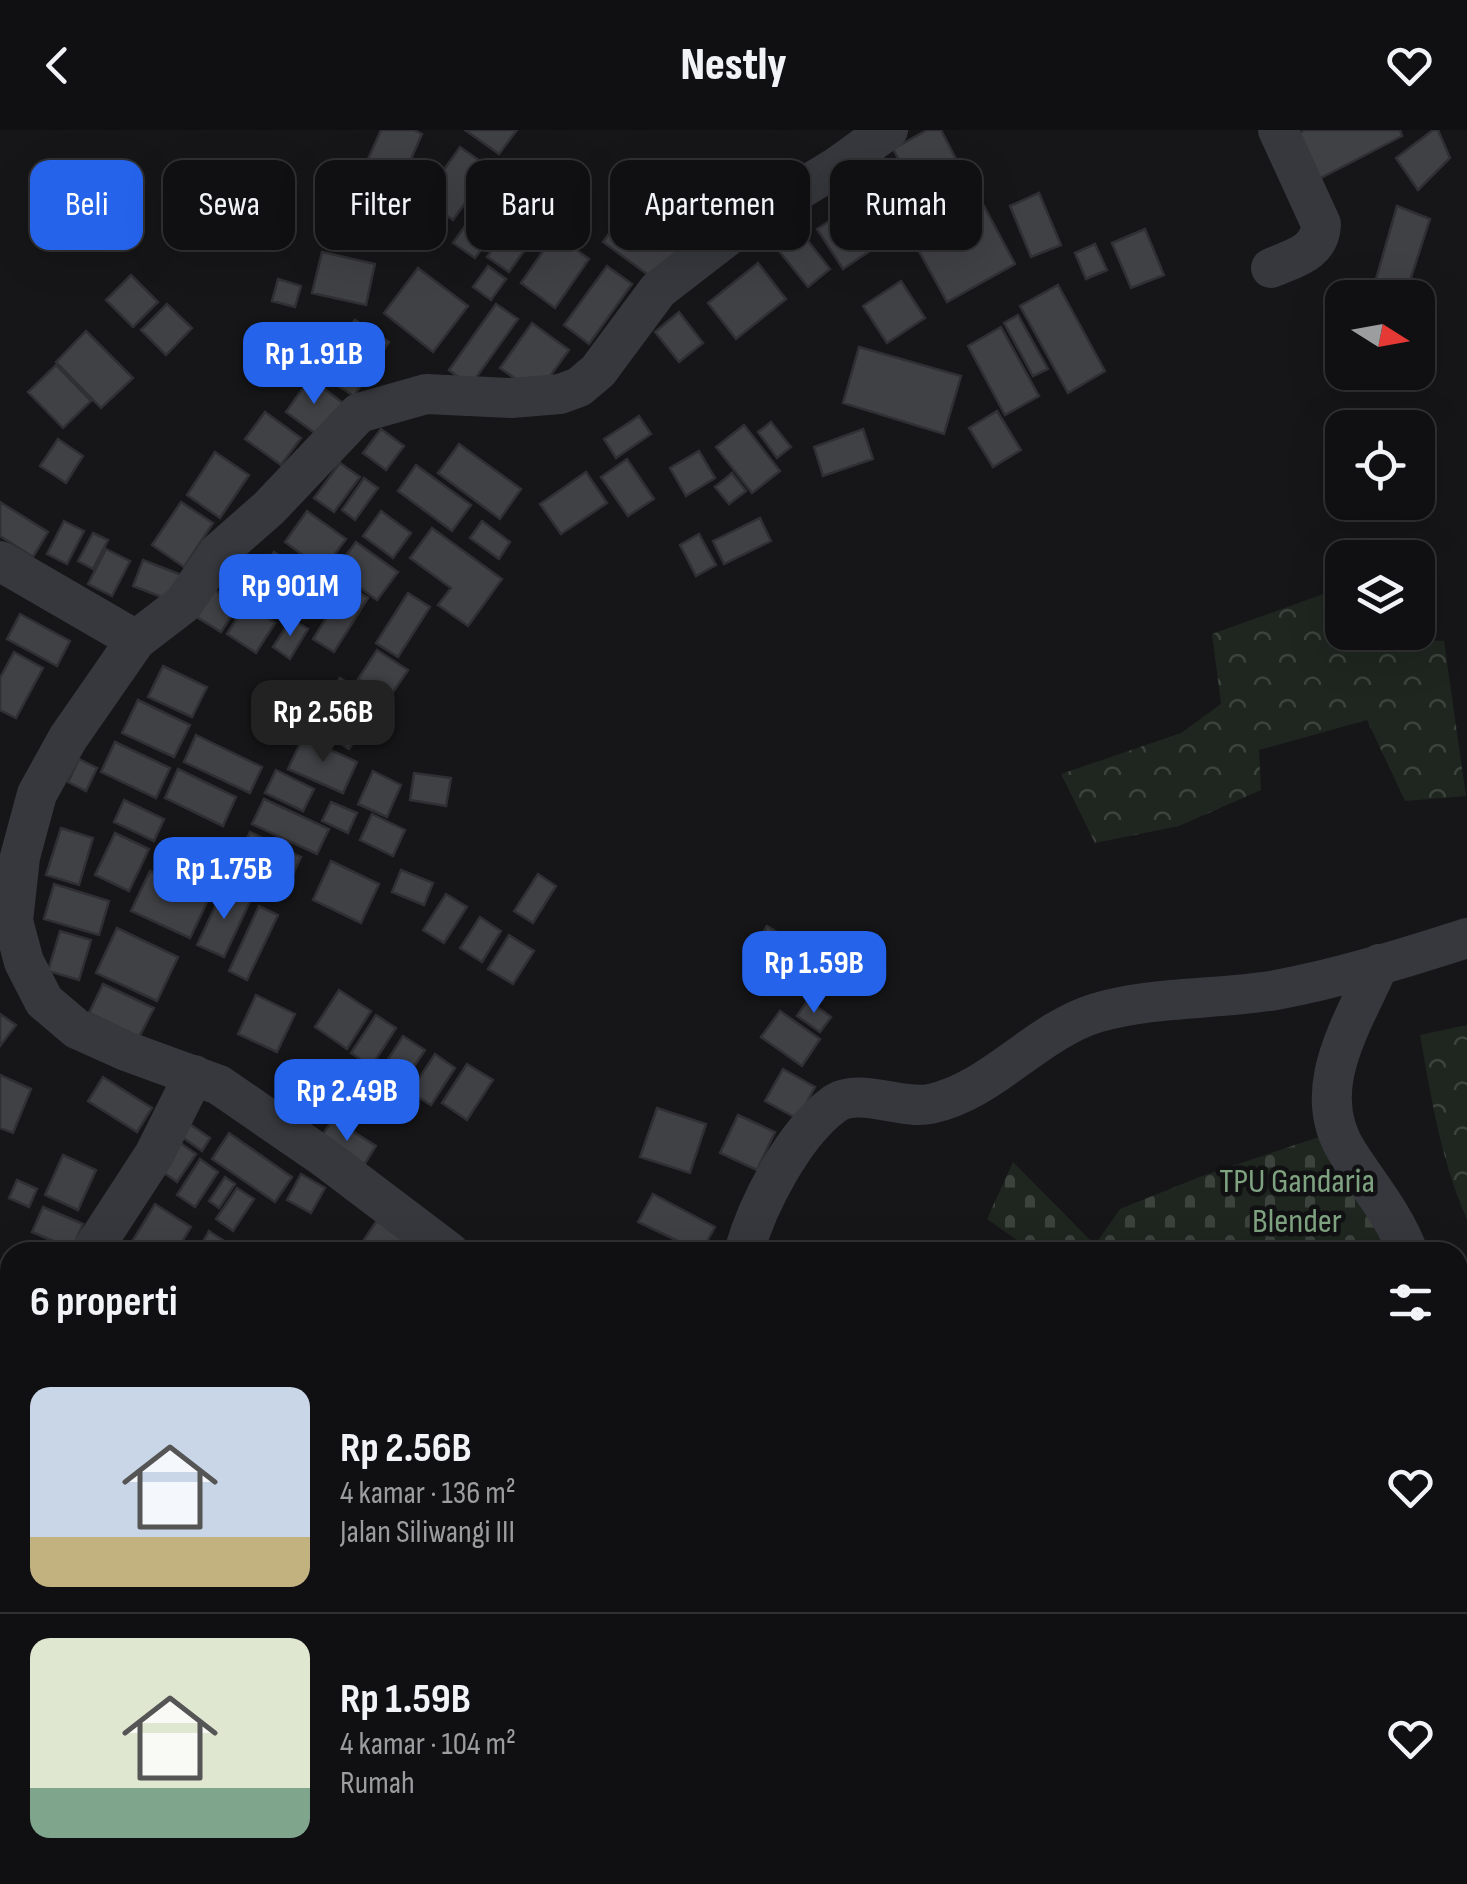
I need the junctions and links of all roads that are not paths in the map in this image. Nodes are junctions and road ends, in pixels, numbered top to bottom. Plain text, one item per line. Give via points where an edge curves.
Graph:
1 (888, 130) edge
2 (1278, 130) edge
3 (1271, 268) dead end
4 (0, 561) edge
5 (136, 640) junction
6 (7, 927) edge
7 (1467, 938) edge
8 (1379, 964) junction
9 (194, 1075) junction
10 (97, 1242) edge
11 (436, 1242) edge
12 (747, 1242) edge
13 (1403, 1242) edge

1 - 5 street via 742,225 658,290 579,387 511,398 426,394 359,413 219,552 183,604
2 - 3 street via 1321,237 1310,251
4 - 5 street
5 - 6 street via 37,794
6 - 9 street via 44,1001 77,1029
7 - 8 street
8 - 12 street via 1276,990 1090,1015 973,1087 929,1104 837,1101 777,1172
8 - 13 street via 1337,1060 1330,1104 1346,1150
9 - 10 street
9 - 11 street via 325,1158

